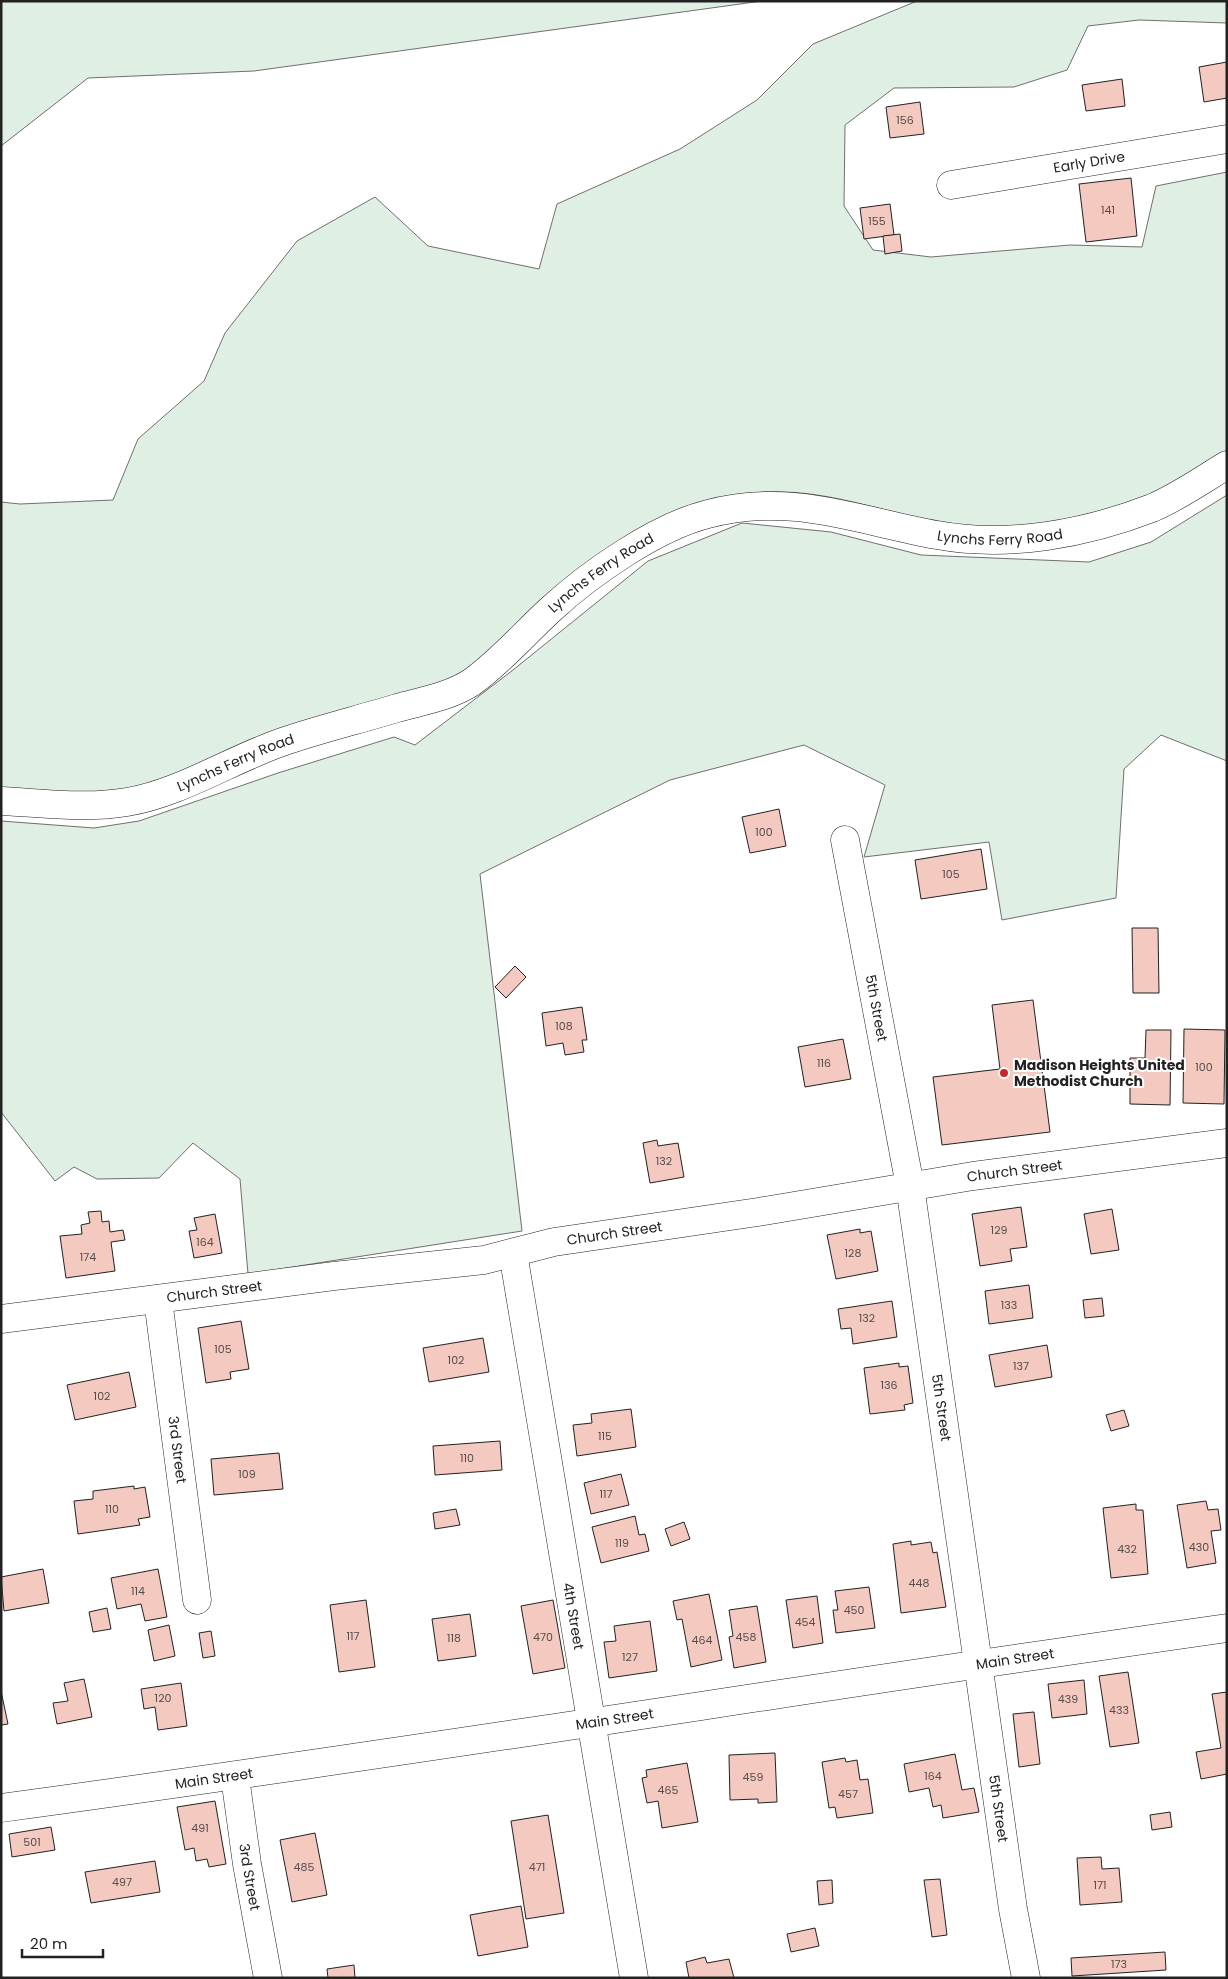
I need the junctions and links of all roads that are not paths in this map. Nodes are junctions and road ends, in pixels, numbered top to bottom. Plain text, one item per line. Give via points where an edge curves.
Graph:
1 (1227, 139) edge
2 (951, 185) dead end
3 (1227, 465) edge
4 (1, 801) edge
5 (845, 840) dead end
6 (1227, 1142) edge
7 (910, 1186) junction
8 (513, 1254) junction
9 (158, 1300) junction
10 (1, 1319) edge
11 (197, 1600) dead end
12 (1227, 1628) edge
13 (978, 1663) junction
14 (590, 1721) junction
15 (235, 1776) junction
16 (1, 1808) edge
17 (268, 1978) edge
18 (634, 1978) edge
19 (1026, 1978) edge

1 - 2 street, Early Drive
3 - 4 street, Lynchs Ferry Road via 1152,508 1094,527 1046,536 998,540 940,535 784,504 744,506 704,514 667,529 599,570 552,608 495,665 467,685 436,699 288,740 168,790 130,802 91,806
5 - 7 street, 5th Street
6 - 7 street, Church Street
7 - 8 street, Church Street via 554,1242
7 - 13 street, 5th Street
8 - 9 street, Church Street
8 - 14 street, 4th Street
9 - 10 street, Church Street
9 - 11 street, 3rd Street
12 - 13 street, Main Street
13 - 14 street, Main Street
13 - 19 street, 5th Street
14 - 15 street, Main Street
14 - 18 street, 4th Street
15 - 16 street, Main Street
15 - 17 street, 3rd Street

